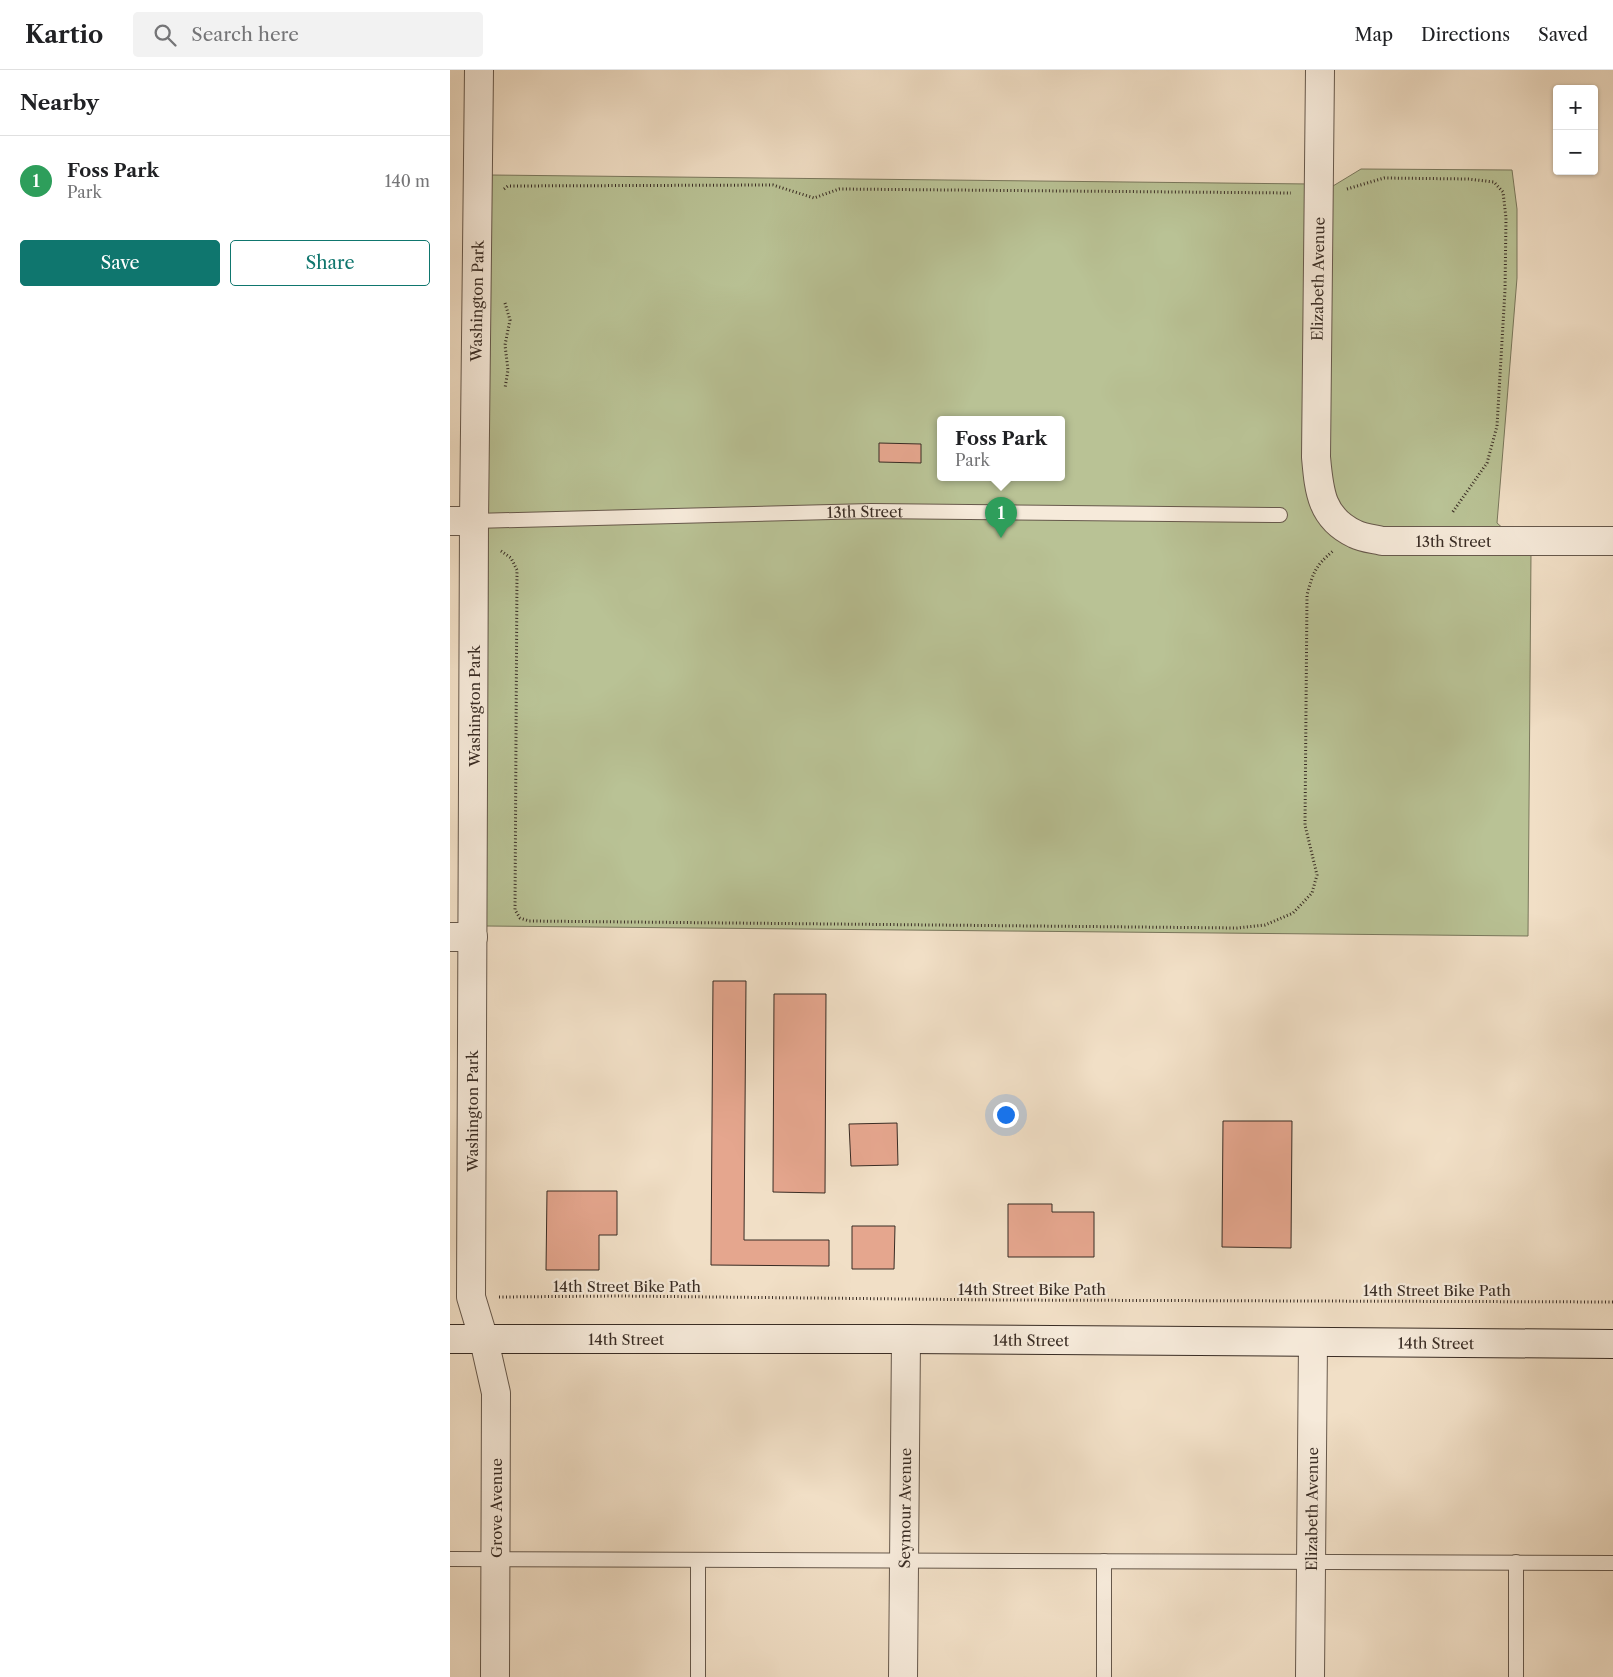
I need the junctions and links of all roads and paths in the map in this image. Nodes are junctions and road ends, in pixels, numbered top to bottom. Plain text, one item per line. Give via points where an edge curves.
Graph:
1 (479, 70) edge
2 (1320, 70) edge
3 (503, 190) dead end
4 (1319, 193) junction
5 (501, 296) dead end
6 (504, 390) dead end
7 (1319, 488) joint
8 (1280, 515) dead end
9 (472, 521) edge
10 (1365, 537) junction
11 (1613, 541) edge
12 (1439, 542) junction
13 (462, 937) edge
14 (471, 1297) junction
15 (1613, 1302) edge
16 (906, 1339) junction
17 (450, 1340) edge
18 (484, 1340) junction
19 (1313, 1342) junction
20 (1613, 1344) edge
21 (450, 1559) edge
22 (496, 1559) junction
23 (698, 1560) junction
24 (904, 1561) junction
25 (1104, 1561) junction
26 (1311, 1562) junction
27 (1516, 1562) junction
28 (1613, 1563) edge
29 (495, 1677) edge
30 (698, 1677) edge
31 (903, 1677) edge
32 (1104, 1677) edge
33 (1310, 1677) edge
34 (1516, 1677) edge

1 - 9 street, Washington Park
2 - 4 street, Elizabeth Avenue
3 - 4 path via 508,186 773,185 814,198 839,189
4 - 7 street, Elizabeth Avenue via 1316,458
4 - 12 path via 1331,193 1384,178 1494,182 1503,192 1505,290 1497,426 1487,463 1451,515
5 - 6 path via 510,320
7 - 10 street, 13th Street via 1336,522
8 - 9 lane, 13th Street via 871,512
9 - 10 path via 492,545 511,558 517,570 515,910 520,918 529,921 1237,928 1265,925 1292,914 1312,893 1317,875 1305,825 1307,595 1312,574 1319,563 1333,552
9 - 13 street, Washington Park
10 - 12 street, 13th Street via 1382,541
11 - 12 street, 13th Street
13 - 14 street, Washington Park
14 - 15 path, 14th Street Bike Path
14 - 18 street, Washington Park
16 - 18 street, 14th Street
16 - 19 street, 14th Street
16 - 24 street, Seymour Avenue
17 - 18 street, 14th Street
18 - 22 street, Grove Avenue via 496,1393
19 - 20 street, 14th Street
19 - 26 street, Elizabeth Avenue
21 - 22 lane
22 - 23 lane
22 - 29 street, Grove Avenue
23 - 24 lane
23 - 30 lane
24 - 25 lane
24 - 31 street, Seymour Avenue
25 - 26 lane
25 - 32 lane
26 - 27 lane
26 - 33 street, Elizabeth Avenue
27 - 28 lane
27 - 34 lane

